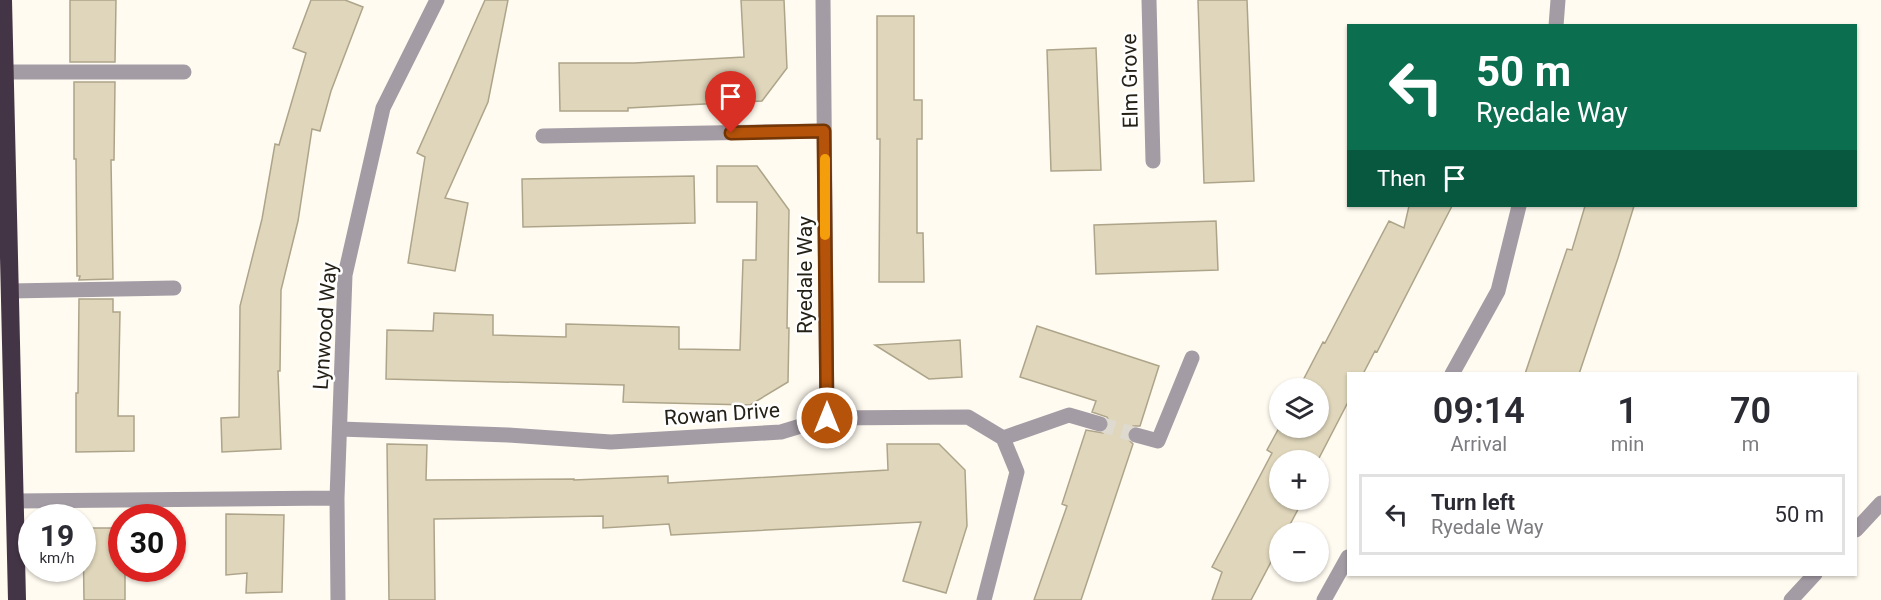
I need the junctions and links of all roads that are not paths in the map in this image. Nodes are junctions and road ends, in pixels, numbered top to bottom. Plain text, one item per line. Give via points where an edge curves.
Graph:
1 (3, 0) edge
2 (437, 0) edge
3 (824, 0) edge
4 (1149, 0) edge
5 (1558, 0) edge
6 (1556, 24) edge
7 (5, 72) junction
8 (184, 72) dead end
9 (824, 131) junction
10 (543, 136) dead end
11 (1153, 160) dead end
12 (1519, 207) edge
13 (174, 288) dead end
14 (10, 291) junction
15 (1192, 358) dead end
16 (1453, 372) edge
17 (827, 418) junction
18 (1100, 424) tunnel mouth
19 (340, 429) junction
20 (1137, 435) tunnel mouth
21 (1002, 438) junction
22 (337, 498) junction
23 (16, 501) junction
24 (1881, 503) edge
25 (1857, 529) edge
26 (1347, 559) edge
27 (1813, 576) edge
28 (17, 600) edge
29 (338, 600) edge
30 (984, 600) edge
31 (1324, 600) edge
32 (1791, 600) edge

1 - 7 highway
2 - 19 street, Lynwood Way via 383,108 345,275
3 - 9 street, Ryedale Way
4 - 11 street, Elm Grove
5 - 6 street
7 - 8 street
7 - 14 highway
9 - 10 street
9 - 17 street, Ryedale Way
12 - 16 street via 1498,291
13 - 14 street
14 - 23 highway
15 - 20 street via 1158,441
17 - 19 street, Rowan Drive via 781,432 611,442
17 - 21 street, Rowan Drive via 968,417
18 - 21 street via 1069,415
19 - 22 street, Lynwood Way
21 - 30 street via 1017,472
22 - 23 street
22 - 29 street, Lynwood Way
23 - 28 highway
24 - 25 street
26 - 31 street
27 - 32 street

